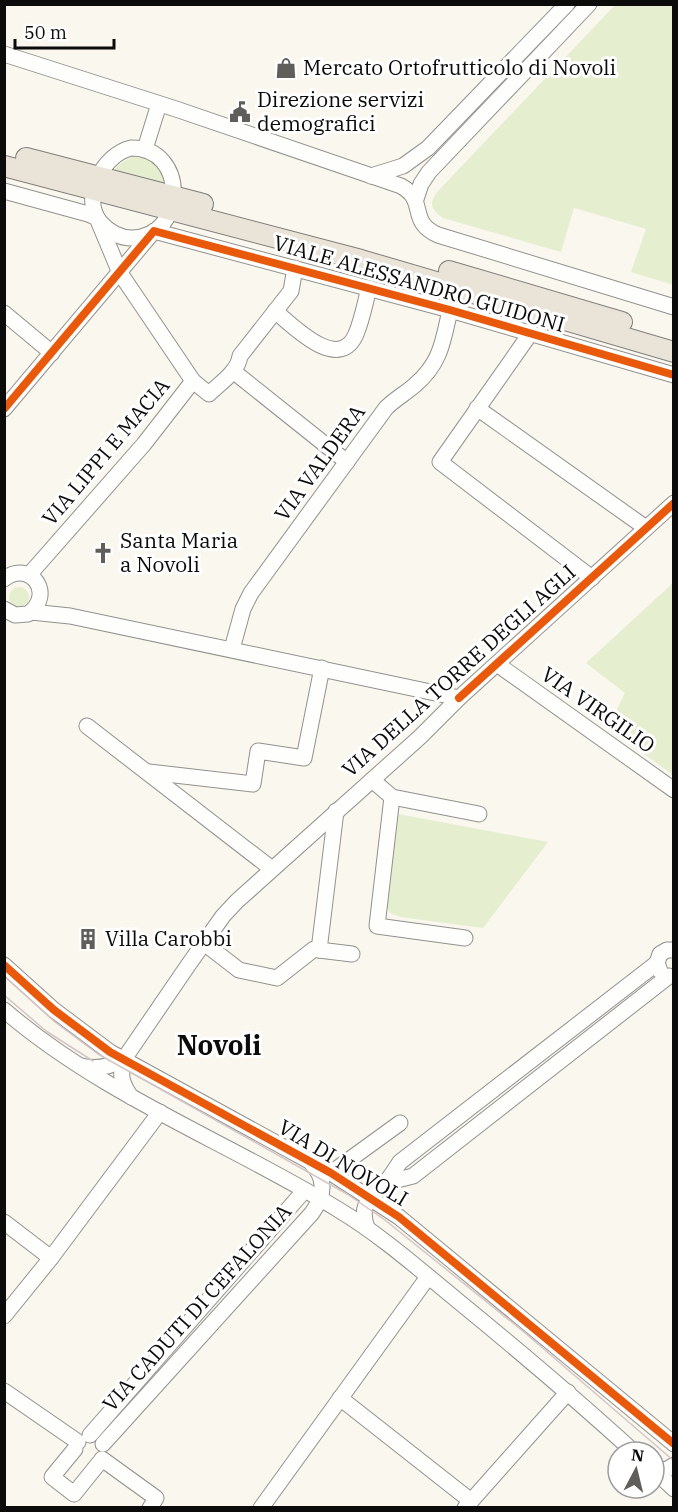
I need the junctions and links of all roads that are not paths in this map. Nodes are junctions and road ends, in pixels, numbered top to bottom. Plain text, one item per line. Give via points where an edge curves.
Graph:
1 (567, 4) edge
2 (589, 4) edge
3 (4, 54) edge
4 (159, 104) junction
5 (145, 149) junction
6 (4, 152) edge
7 (4, 166) edge
8 (371, 176) junction
9 (96, 184) junction
10 (6, 195) edge
11 (416, 199) junction
12 (172, 203) junction
13 (97, 218) junction
14 (154, 231) junction
15 (295, 268) junction
16 (123, 270) junction
17 (369, 288) junction
18 (674, 307) edge
19 (450, 310) junction
20 (274, 311) junction
21 (4, 313) edge
22 (530, 334) junction
23 (674, 338) edge
24 (674, 352) edge
25 (52, 353) junction
26 (233, 371) junction
27 (674, 375) edge
28 (193, 381) junction
29 (477, 408) junction
30 (4, 409) edge
31 (347, 462) junction
32 (674, 503) edge
33 (646, 528) junction
34 (6, 574) edge
35 (29, 575) junction
36 (592, 578) junction
37 (40, 592) junction
38 (31, 612) junction
39 (7, 614) edge
40 (70, 616) junction
41 (232, 649) junction
42 (497, 664) junction
43 (322, 669) junction
44 (459, 698) junction
45 (87, 726) dead end
46 (149, 772) junction
47 (372, 780) junction
48 (674, 790) edge
49 (392, 797) junction
50 (336, 811) junction
51 (479, 814) dead end
52 (272, 869) junction
53 (465, 938) dead end
54 (204, 943) junction
55 (319, 950) junction
56 (674, 950) edge
57 (352, 954) dead end
58 (657, 963) junction
59 (4, 965) edge
60 (671, 976) edge
61 (4, 1010) edge
62 (124, 1059) junction
63 (78, 1065) junction
64 (131, 1097) junction
65 (160, 1112) junction
66 (400, 1123) dead end
67 (312, 1163) junction
68 (331, 1173) junction
69 (385, 1183) junction
70 (304, 1191) junction
71 (370, 1197) junction
72 (320, 1200) junction
73 (4, 1222) edge
74 (367, 1228) junction
75 (51, 1258) junction
76 (428, 1276) junction
77 (4, 1316) edge
78 (4, 1391) edge
79 (567, 1392) junction
80 (340, 1398) junction
81 (621, 1440) edge
82 (673, 1444) edge
83 (91, 1448) junction
84 (468, 1504) edge
85 (150, 1508) edge
86 (261, 1508) edge

1 - 8 street via 428,147 403,166
2 - 11 street via 429,172
3 - 4 street
4 - 5 street
4 - 8 street
5 - 9 street via 131,148 117,154 106,164
5 - 12 street via 166,165 171,177
6 - 9 main road, VIALE ALESSANDRO GUIDONI
7 - 9 main road, VIALE ALESSANDRO GUIDONI
8 - 11 street via 401,186
9 - 12 main road, VIALE ALESSANDRO GUIDONI
9 - 13 street
10 - 13 street, VIALE ALESSANDRO GUIDONI
11 - 18 street via 422,223 438,235
12 - 14 street via 165,221
12 - 23 main road, VIALE ALESSANDRO GUIDONI via 300,229
12 - 24 main road, VIALE ALESSANDRO GUIDONI
13 - 14 street, VIALE ALESSANDRO GUIDONI via 109,231 128,238
13 - 16 street
14 - 15 street, VIALE ALESSANDRO GUIDONI
14 - 16 street
15 - 17 street, VIALE ALESSANDRO GUIDONI
15 - 20 street, VIA LIPPI E MACIA via 291,291
16 - 25 street
16 - 28 street
17 - 19 street, VIALE ALESSANDRO GUIDONI
17 - 20 street via 356,335 337,349 319,346
19 - 22 street, VIALE ALESSANDRO GUIDONI
19 - 31 street, VIA VALDERA via 439,357 415,385 386,408
20 - 26 street, VIA LIPPI E MACIA
21 - 25 street
22 - 27 street, VIALE ALESSANDRO GUIDONI
22 - 29 street
25 - 30 street
26 - 28 street, VIA LIPPI E MACIA via 209,394
26 - 31 street
28 - 35 street, VIA LIPPI E MACIA via 144,444
29 - 33 street
29 - 36 street via 440,462
31 - 41 street, VIA VALDERA via 247,600
32 - 33 street, VIA DELLA TORRE DEGLI AGLI
33 - 36 street, VIA DELLA TORRE DEGLI AGLI
34 - 35 street
35 - 37 street via 38,583
36 - 42 street, VIA DELLA TORRE DEGLI AGLI
37 - 38 street via 38,605
37 - 40 street
38 - 39 street via 22,616
38 - 40 street
40 - 41 street
41 - 43 street
42 - 44 street, VIA DELLA TORRE DEGLI AGLI
42 - 48 street, VIA VIRGILIO
43 - 44 street
43 - 46 street via 304,758 258,751 253,784
44 - 47 street, VIA DELLA TORRE DEGLI AGLI
45 - 46 street
46 - 52 street
47 - 49 street
47 - 50 street, VIA DELLA TORRE DEGLI AGLI
49 - 51 street
49 - 53 street via 377,926
50 - 52 street, VIA DELLA TORRE DEGLI AGLI
50 - 55 street
52 - 54 street, VIA DELLA TORRE DEGLI AGLI via 229,909
54 - 55 street via 239,970 277,978 314,949
54 - 62 street, VIA DELLA TORRE DEGLI AGLI
55 - 57 street
56 - 58 street via 660,954
58 - 60 street via 659,970
58 - 69 street via 400,1162
59 - 62 street, VIA DI NOVOLI via 54,1010
60 - 69 street via 413,1176
61 - 63 street, VIA DI NOVOLI
62 - 63 street via 95,1069
62 - 64 street via 121,1077
62 - 67 street, VIA DI NOVOLI
63 - 64 street, VIA DI NOVOLI
64 - 65 street, VIA DI NOVOLI
65 - 70 street, VIA DI NOVOLI
65 - 75 street
66 - 68 street
67 - 68 street, VIA DI NOVOLI
67 - 72 street, VIA DI NOVOLI via 322,1180
68 - 71 street, VIA DI NOVOLI
69 - 71 street
70 - 72 street, VIA DI NOVOLI
70 - 83 street, VIA CADUTI DI CEFALONIA
71 - 74 street, VIA DI NOVOLI via 364,1213
71 - 82 street, VIA DI NOVOLI via 416,1230
72 - 74 street, VIA DI NOVOLI
72 - 83 street, VIA CADUTI DI CEFALONIA via 306,1221
73 - 75 street
74 - 76 street, VIA DI NOVOLI
75 - 77 street
76 - 79 street, VIA DI NOVOLI
76 - 80 street
78 - 83 street
79 - 81 street, VIA DI NOVOLI
79 - 84 street
80 - 84 street
80 - 86 street
83 - 85 street via 156,1498

